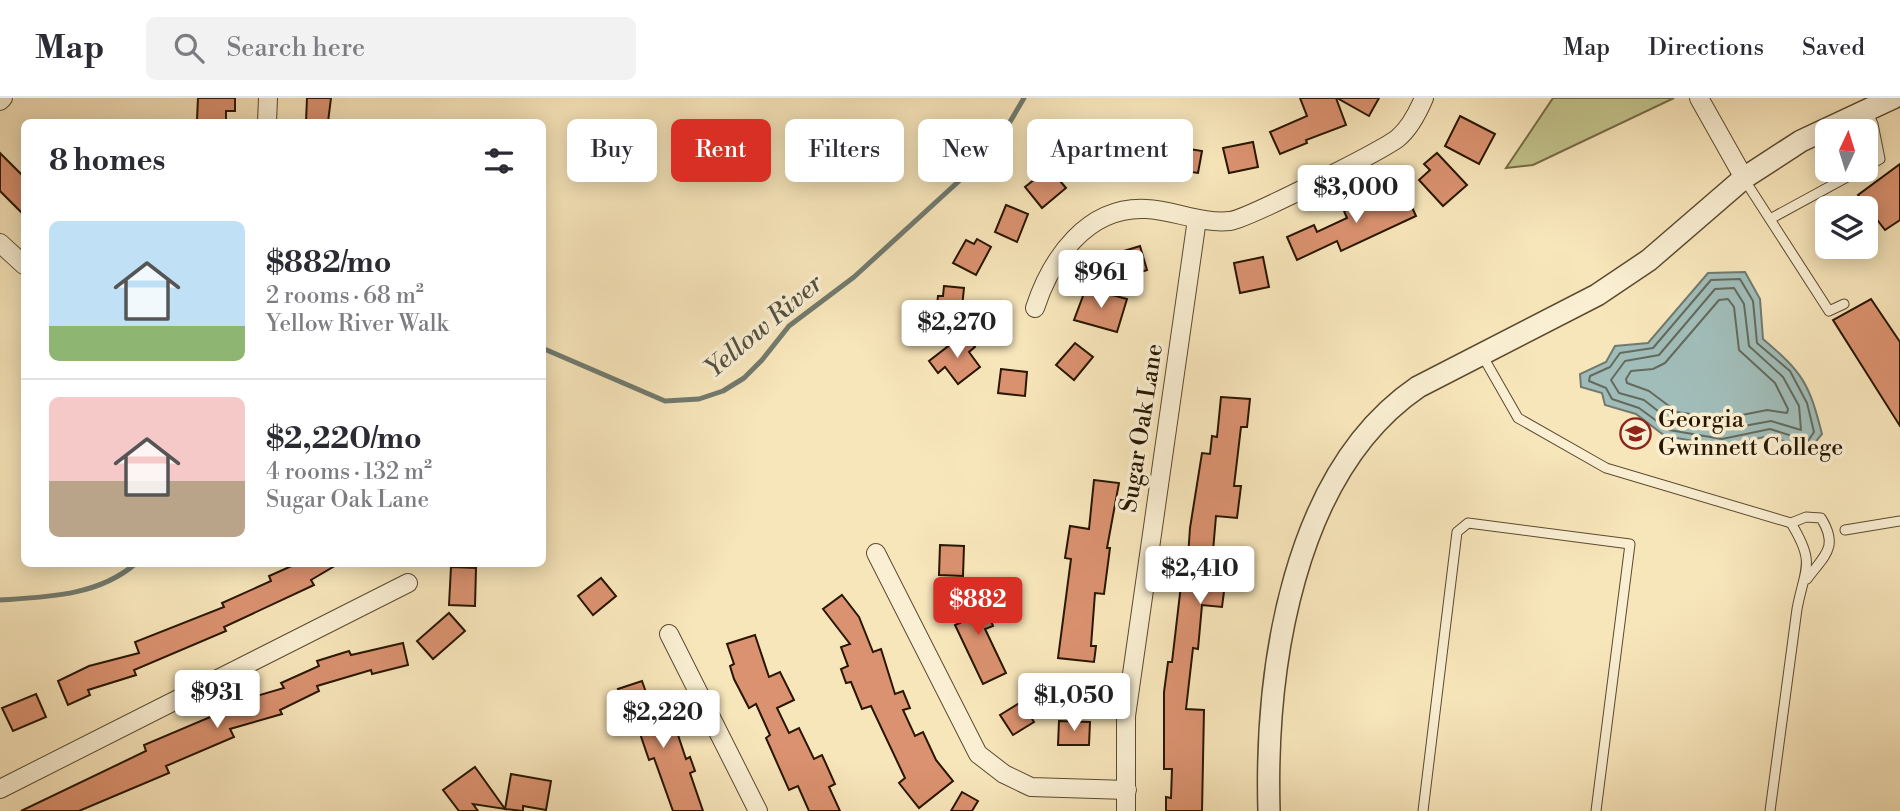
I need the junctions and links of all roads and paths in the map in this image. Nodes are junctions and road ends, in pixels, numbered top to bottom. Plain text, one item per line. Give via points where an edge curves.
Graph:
1 (268, 98) edge
2 (1424, 98) edge
3 (1699, 98) edge
4 (1893, 98) edge
5 (1866, 109) junction
6 (267, 119) edge
7 (1871, 119) edge
8 (1744, 177) junction
9 (1838, 182) edge
10 (1197, 219) junction
11 (1770, 219) junction
12 (0, 243) edge
13 (21, 262) edge
14 (1844, 304) dead end
15 (1035, 308) dead end
16 (1481, 353) junction
17 (1900, 521) edge
18 (1791, 523) junction
19 (1845, 530) dead end
20 (876, 552) dead end
21 (1806, 580) junction
22 (408, 583) dead end
23 (669, 634) dead end
24 (0, 789) edge
25 (1127, 790) junction
26 (758, 811) edge
27 (1126, 811) edge
28 (1269, 811) edge
29 (1423, 811) edge
30 (1597, 811) edge
31 (1770, 811) edge

1 - 6 street
2 - 10 street via 1398,138 1232,221
3 - 8 street
4 - 5 street
5 - 7 lane
5 - 8 street via 1801,141
8 - 11 lane
8 - 16 street via 1649,260 1608,288
9 - 11 lane
10 - 15 street via 1146,209 1086,228 1055,260
10 - 25 street, Sugar Oak Lane via 1126,716
11 - 14 lane via 1829,311
12 - 13 street
16 - 18 lane via 1518,418 1606,468
16 - 28 street via 1395,402 1356,446 1319,509 1283,618 1269,736
17 - 19 lane
18 - 21 lane via 1804,544
18 - 21 lane via 1806,517 1821,519 1831,534 1830,548
20 - 25 street via 978,754 1031,787
21 - 31 lane via 1797,610
22 - 24 street
23 - 26 street
25 - 27 street, Sugar Oak Lane
29 - 30 lane via 1457,532 1468,523 1630,544

